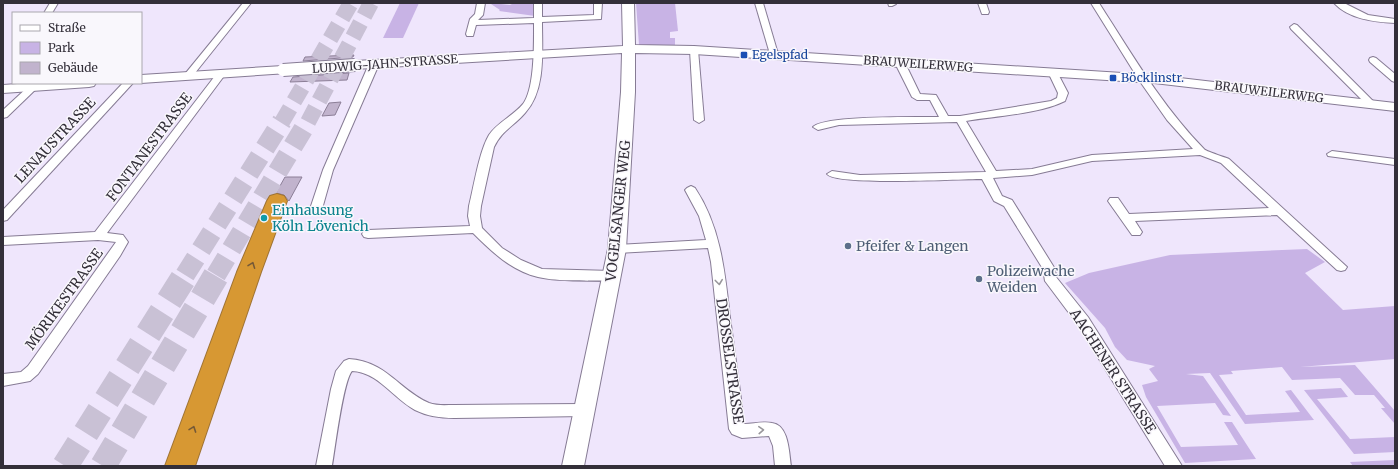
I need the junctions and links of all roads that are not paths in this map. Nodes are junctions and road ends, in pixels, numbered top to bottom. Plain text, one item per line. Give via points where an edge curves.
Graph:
1 (54, 3) edge
2 (247, 3) edge
3 (481, 3) edge
4 (538, 3) edge
5 (598, 3) edge
6 (628, 3) edge
7 (759, 3) edge
8 (982, 3) edge
9 (1095, 3) edge
10 (1338, 3) edge
11 (49, 12) edge
12 (985, 12) dead end
13 (539, 19) junction
14 (1395, 21) edge
15 (473, 23) junction
16 (1294, 27) dead end
17 (470, 34) dead end
18 (629, 49) junction
19 (694, 50) junction
20 (538, 54) junction
21 (774, 54) junction
22 (1373, 60) dead end
23 (900, 63) junction
24 (374, 64) junction
25 (1054, 72) junction
26 (221, 74) junction
27 (188, 76) junction
28 (1142, 78) junction
29 (142, 79) edge
30 (1395, 79) edge
31 (75, 84) edge
32 (127, 84) edge
33 (12, 87) edge
34 (33, 87) junction
35 (1371, 104) junction
36 (1395, 107) edge
37 (3, 115) edge
38 (945, 119) junction
39 (960, 119) junction
40 (699, 120) dead end
41 (818, 127) dead end
42 (1200, 152) junction
43 (1332, 154) dead end
44 (1395, 162) edge
45 (832, 174) dead end
46 (990, 175) junction
47 (691, 190) dead end
48 (277, 200) dead end
49 (1114, 201) dead end
50 (316, 209) dead end
51 (1278, 211) junction
52 (3, 217) edge
53 (1126, 218) junction
54 (476, 229) junction
55 (1136, 232) dead end
56 (368, 234) dead end
57 (98, 236) junction
58 (3, 241) edge
59 (713, 244) junction
60 (616, 249) junction
61 (1341, 267) dead end
62 (612, 276) junction
63 (3, 380) edge
64 (584, 410) junction
65 (180, 466) edge
66 (324, 466) edge
67 (573, 466) edge
68 (783, 466) edge
69 (1174, 466) edge

1 - 11 street
2 - 27 street
3 - 15 street
4 - 13 street
5 - 13 street via 598,17
6 - 18 street
7 - 21 street
8 - 12 street
9 - 28 street
10 - 14 street via 1366,19
13 - 15 street
13 - 20 street
15 - 17 street
16 - 35 street
18 - 19 street, BRAUWEILERWEG
18 - 20 street, LUDWIG-JAHN-STRASSE
18 - 60 street, VOGELSANGER WEG via 627,115
19 - 21 street, BRAUWEILERWEG
19 - 40 street
20 - 24 street, LUDWIG-JAHN-STRASSE
20 - 54 street via 533,93 528,104 520,114 501,128 489,147 474,216
21 - 23 street, BRAUWEILERWEG
22 - 30 street
23 - 25 street, BRAUWEILERWEG
23 - 38 street via 917,96 933,97
24 - 26 street, LUDWIG-JAHN-STRASSE, bridge
24 - 50 street via 330,164
25 - 28 street, BRAUWEILERWEG
25 - 39 street via 1063,93 1062,99 1032,108
26 - 27 street, LUDWIG-JAHN-STRASSE
26 - 57 street, FONTANESTRASSE
27 - 29 street, LUDWIG-JAHN-STRASSE
28 - 35 street, BRAUWEILERWEG
28 - 42 street via 1170,118
31 - 34 street
32 - 52 street, LENAUSTRASSE
33 - 34 street
34 - 37 street
35 - 36 street, BRAUWEILERWEG
38 - 39 street
38 - 41 street via 839,122
39 - 46 street, AACHENER STRASSE
42 - 46 street via 1092,158 1032,172
42 - 51 street via 1225,161
43 - 44 street
45 - 46 street via 860,178
46 - 69 street, AACHENER STRASSE via 998,198 1008,203 1049,269 1050,278 1083,321
47 - 59 street, DROSSELSTRASSE via 701,205
65 -> 48 highway
49 - 53 street
51 - 53 street
51 - 61 street
53 - 55 street
54 - 56 street
54 - 62 street via 498,251 540,273
57 - 58 street
57 - 63 street, MÖRIKESTRASSE via 122,239 122,245 33,370 25,377
59 - 60 street
59 -> 68 street, DROSSELSTRASSE via 737,429 772,429 776,432
60 - 62 street, VOGELSANGER WEG
62 - 64 street, VOGELSANGER WEG
64 - 66 street via 428,409 362,365 349,365 343,371 338,389
64 - 67 street, VOGELSANGER WEG

